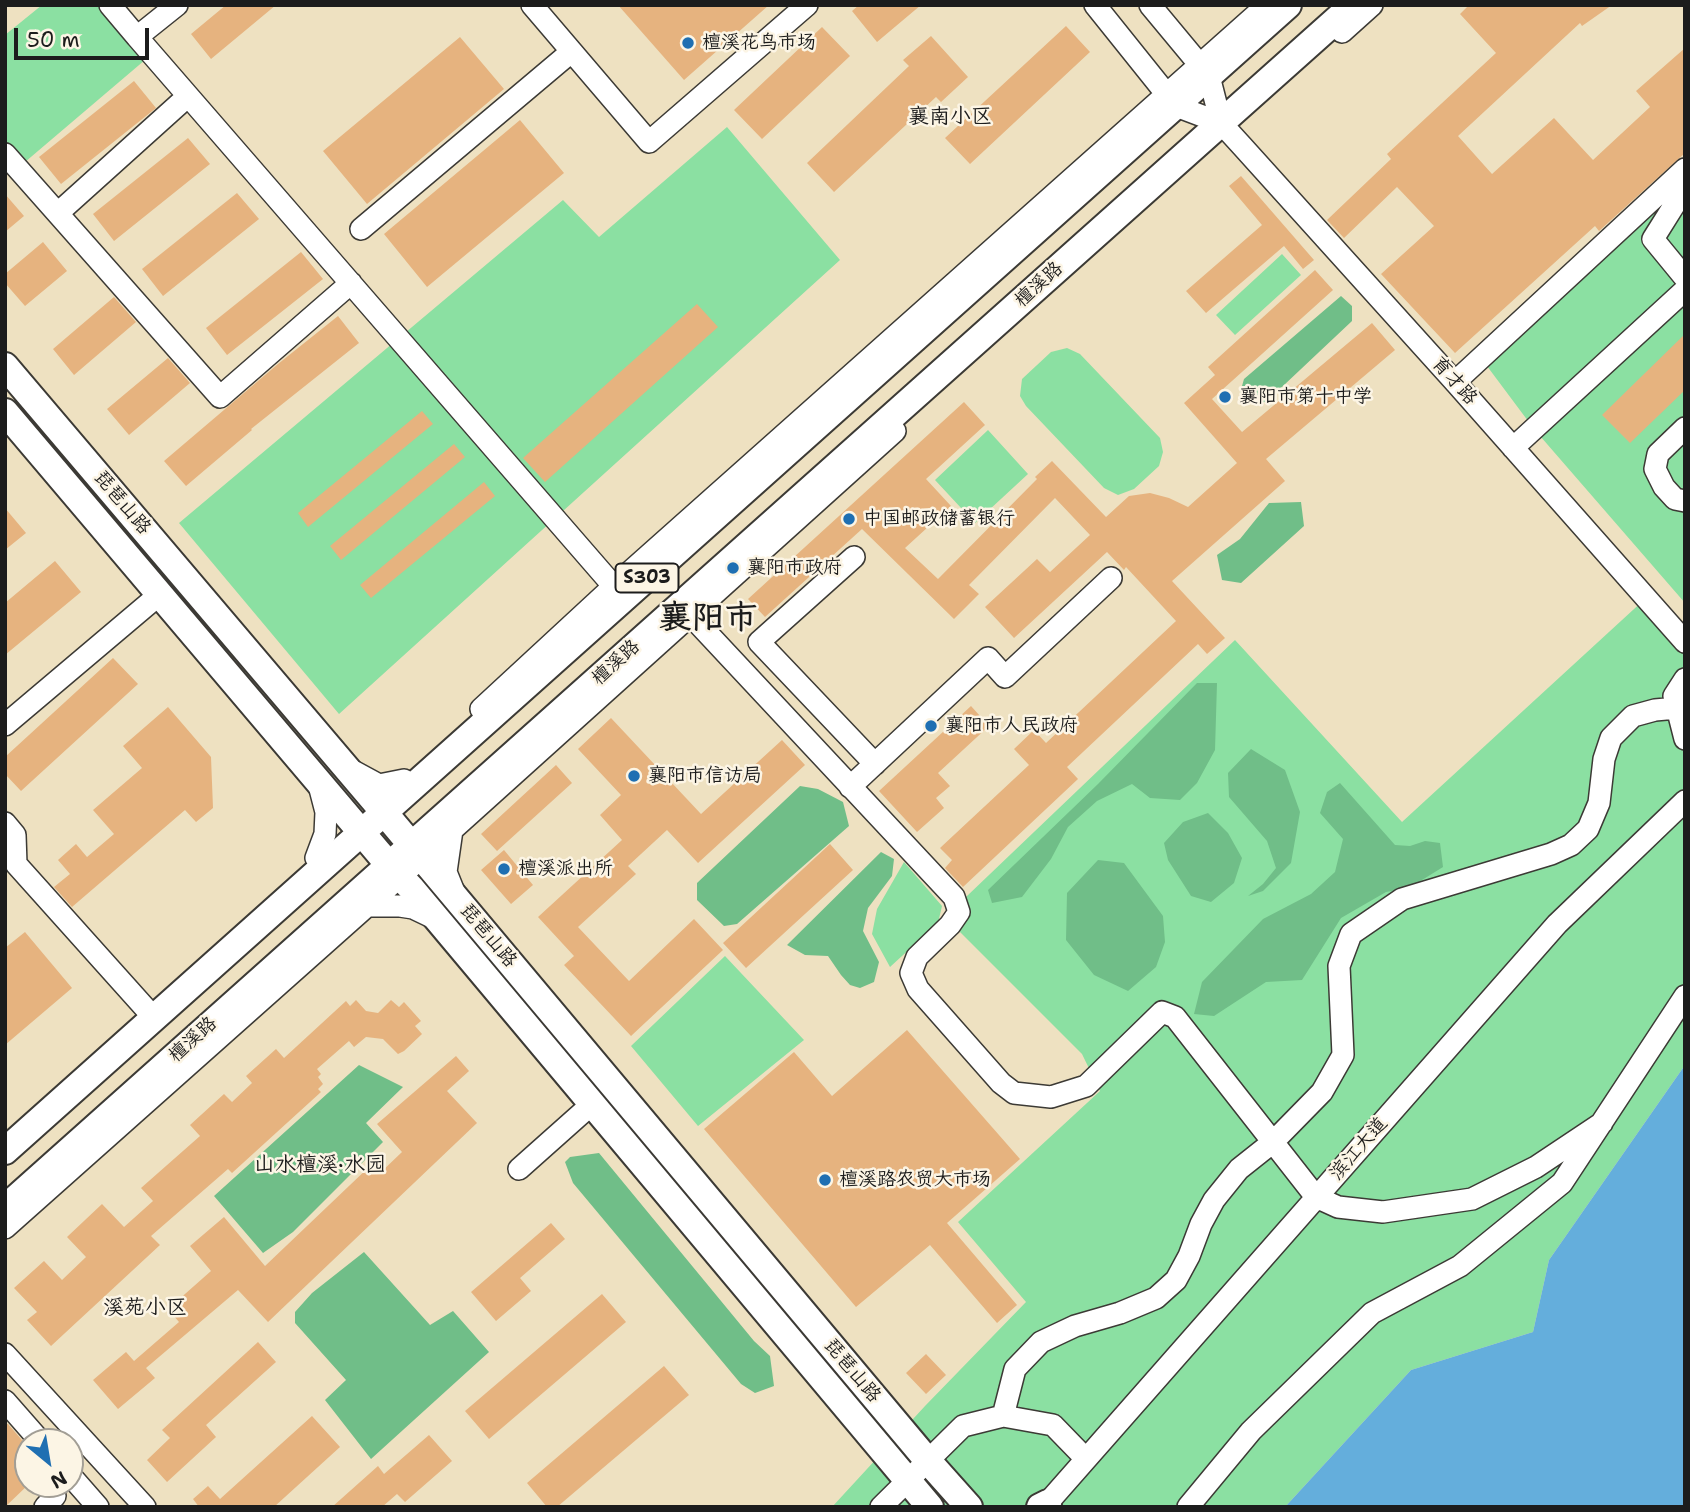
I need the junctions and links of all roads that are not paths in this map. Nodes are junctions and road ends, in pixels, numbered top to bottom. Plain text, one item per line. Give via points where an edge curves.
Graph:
1 (110, 5) edge
2 (177, 5) edge
3 (531, 5) edge
4 (807, 5) edge
5 (1096, 5) edge
6 (1150, 5) edge
7 (1267, 5) edge
8 (1288, 5) edge
9 (1353, 5) edge
10 (1372, 5) edge
11 (137, 37) junction
12 (571, 52) junction
13 (1205, 71) junction
14 (188, 96) junction
15 (1172, 100) junction
16 (1225, 128) junction
17 (5, 154) edge
18 (1685, 169) edge
19 (1685, 188) edge
20 (58, 214) junction
21 (361, 229) dead end
22 (1685, 278) edge
23 (351, 283) junction
24 (1685, 290) edge
25 (5, 366) edge
26 (1455, 382) junction
27 (5, 412) edge
28 (1685, 428) edge
29 (1513, 448) junction
30 (1685, 501) edge
31 (854, 557) dead end
32 (1111, 578) dead end
33 (619, 592) junction
34 (160, 594) junction
35 (685, 610) junction
36 (1685, 642) edge
37 (1685, 679) edge
38 (1677, 708) junction
39 (5, 725) edge
40 (1685, 739) edge
41 (343, 764) junction
42 (874, 764) junction
43 (318, 780) junction
44 (404, 780) junction
45 (850, 787) junction
46 (1685, 801) edge
47 (380, 808) junction
48 (5, 823) edge
49 (358, 828) junction
50 (452, 830) junction
51 (416, 852) junction
52 (316, 858) junction
53 (395, 871) junction
54 (457, 900) junction
55 (368, 906) junction
56 (438, 920) junction
57 (1685, 996) edge
58 (146, 1009) junction
59 (592, 1104) junction
60 (1602, 1123) junction
61 (6, 1137) edge
62 (1273, 1142) junction
63 (519, 1169) dead end
64 (1316, 1198) junction
65 (5, 1209) edge
66 (5, 1228) edge
67 (5, 1354) edge
68 (37, 1389) junction
69 (10, 1407) edge
70 (1003, 1416) junction
71 (29, 1428) edge
72 (1086, 1459) junction
73 (928, 1461) junction
74 (909, 1480) junction
75 (84, 1491) edge
76 (1044, 1505) edge
77 (98, 1507) edge
78 (145, 1507) edge
79 (881, 1507) edge
80 (930, 1507) edge
81 (969, 1507) edge
82 (1188, 1507) edge

1 - 11 street
2 - 11 street
3 - 12 street
4 - 12 street via 649,142
5 - 15 street
6 - 13 street, 育才路
7 - 13 street
8 - 13 main road, S303
9 - 16 main road, 檀溪路 / S303
10 - 16 street
11 - 14 street
12 - 21 street
13 - 15 main road, S303
13 - 16 street, 育才路
14 - 20 street
14 - 23 street
15 - 16 street, 育才路
15 - 33 main road, S303
16 - 26 street, 育才路
16 - 35 main road, 檀溪路 / S303
17 - 20 street
18 - 26 street
19 - 22 street via 1653,239
20 - 23 street via 220,397
23 - 33 street
24 - 29 street
25 - 41 main road, 琵琶山路
26 - 29 street, 育才路
27 - 34 main road, 琵琶山路
28 - 30 street via 1658,454 1655,469 1675,499
29 - 36 street, 育才路
31 - 42 street via 760,642
32 - 42 street via 1006,677 988,658
33 - 44 street
33 - 47 main road, S303
34 - 39 street
34 - 43 main road, 琵琶山路
35 - 45 street
35 - 50 street
35 - 51 main road, 檀溪路 / S303
37 - 38 street via 1674,696
38 - 40 street
38 - 62 street via 1633,716 1611,738 1599,803 1588,829 1571,845 1402,900 1351,934 1339,966 1343,1055 1322,1092
41 - 44 street via 379,785
41 - 47 main road, 琵琶山路
42 - 45 street
43 - 49 main road, 琵琶山路
43 - 52 street via 326,812 325,834
44 - 47 street
45 - 62 street via 954,897 959,912 917,957 911,973 918,989 1001,1083 1014,1093 1051,1097 1086,1086 1162,1012 1175,1017
46 - 64 street, 滨江大道 via 1557,924
47 - 49 main road, S303
47 - 51 main road, 琵琶山路
48 - 58 street via 15,835 16,864
49 - 52 street
49 - 53 main road, 琵琶山路
49 - 61 main road, S303
50 - 51 street
50 - 54 street via 446,872
51 - 53 main road, 檀溪路 / S303
51 - 54 main road, 琵琶山路
52 - 58 street
53 - 55 street
53 - 56 main road, 琵琶山路
53 - 65 main road, 檀溪路 / S303
54 - 73 main road, 琵琶山路
55 - 56 street via 414,908
55 - 66 street
56 - 59 main road, 琵琶山路
57 - 60 street
58 - 61 street
59 - 63 street
59 - 74 main road, 琵琶山路
60 - 64 street via 1536,1167 1472,1199 1383,1212 1338,1207
60 - 82 street via 1562,1183 1460,1266 1372,1313 1251,1431
62 - 64 street
62 - 70 street via 1239,1169 1214,1200 1176,1280 1156,1298 1041,1342 1015,1369
64 - 72 street, 滨江大道
67 - 68 street
68 - 69 street
68 - 78 street
69 - 71 street
70 - 72 street via 1053,1425
70 - 73 street via 963,1426
72 - 76 street, 滨江大道
73 - 74 street
73 - 81 main road, 琵琶山路
74 - 79 street
74 - 80 main road, 琵琶山路
75 - 77 street

